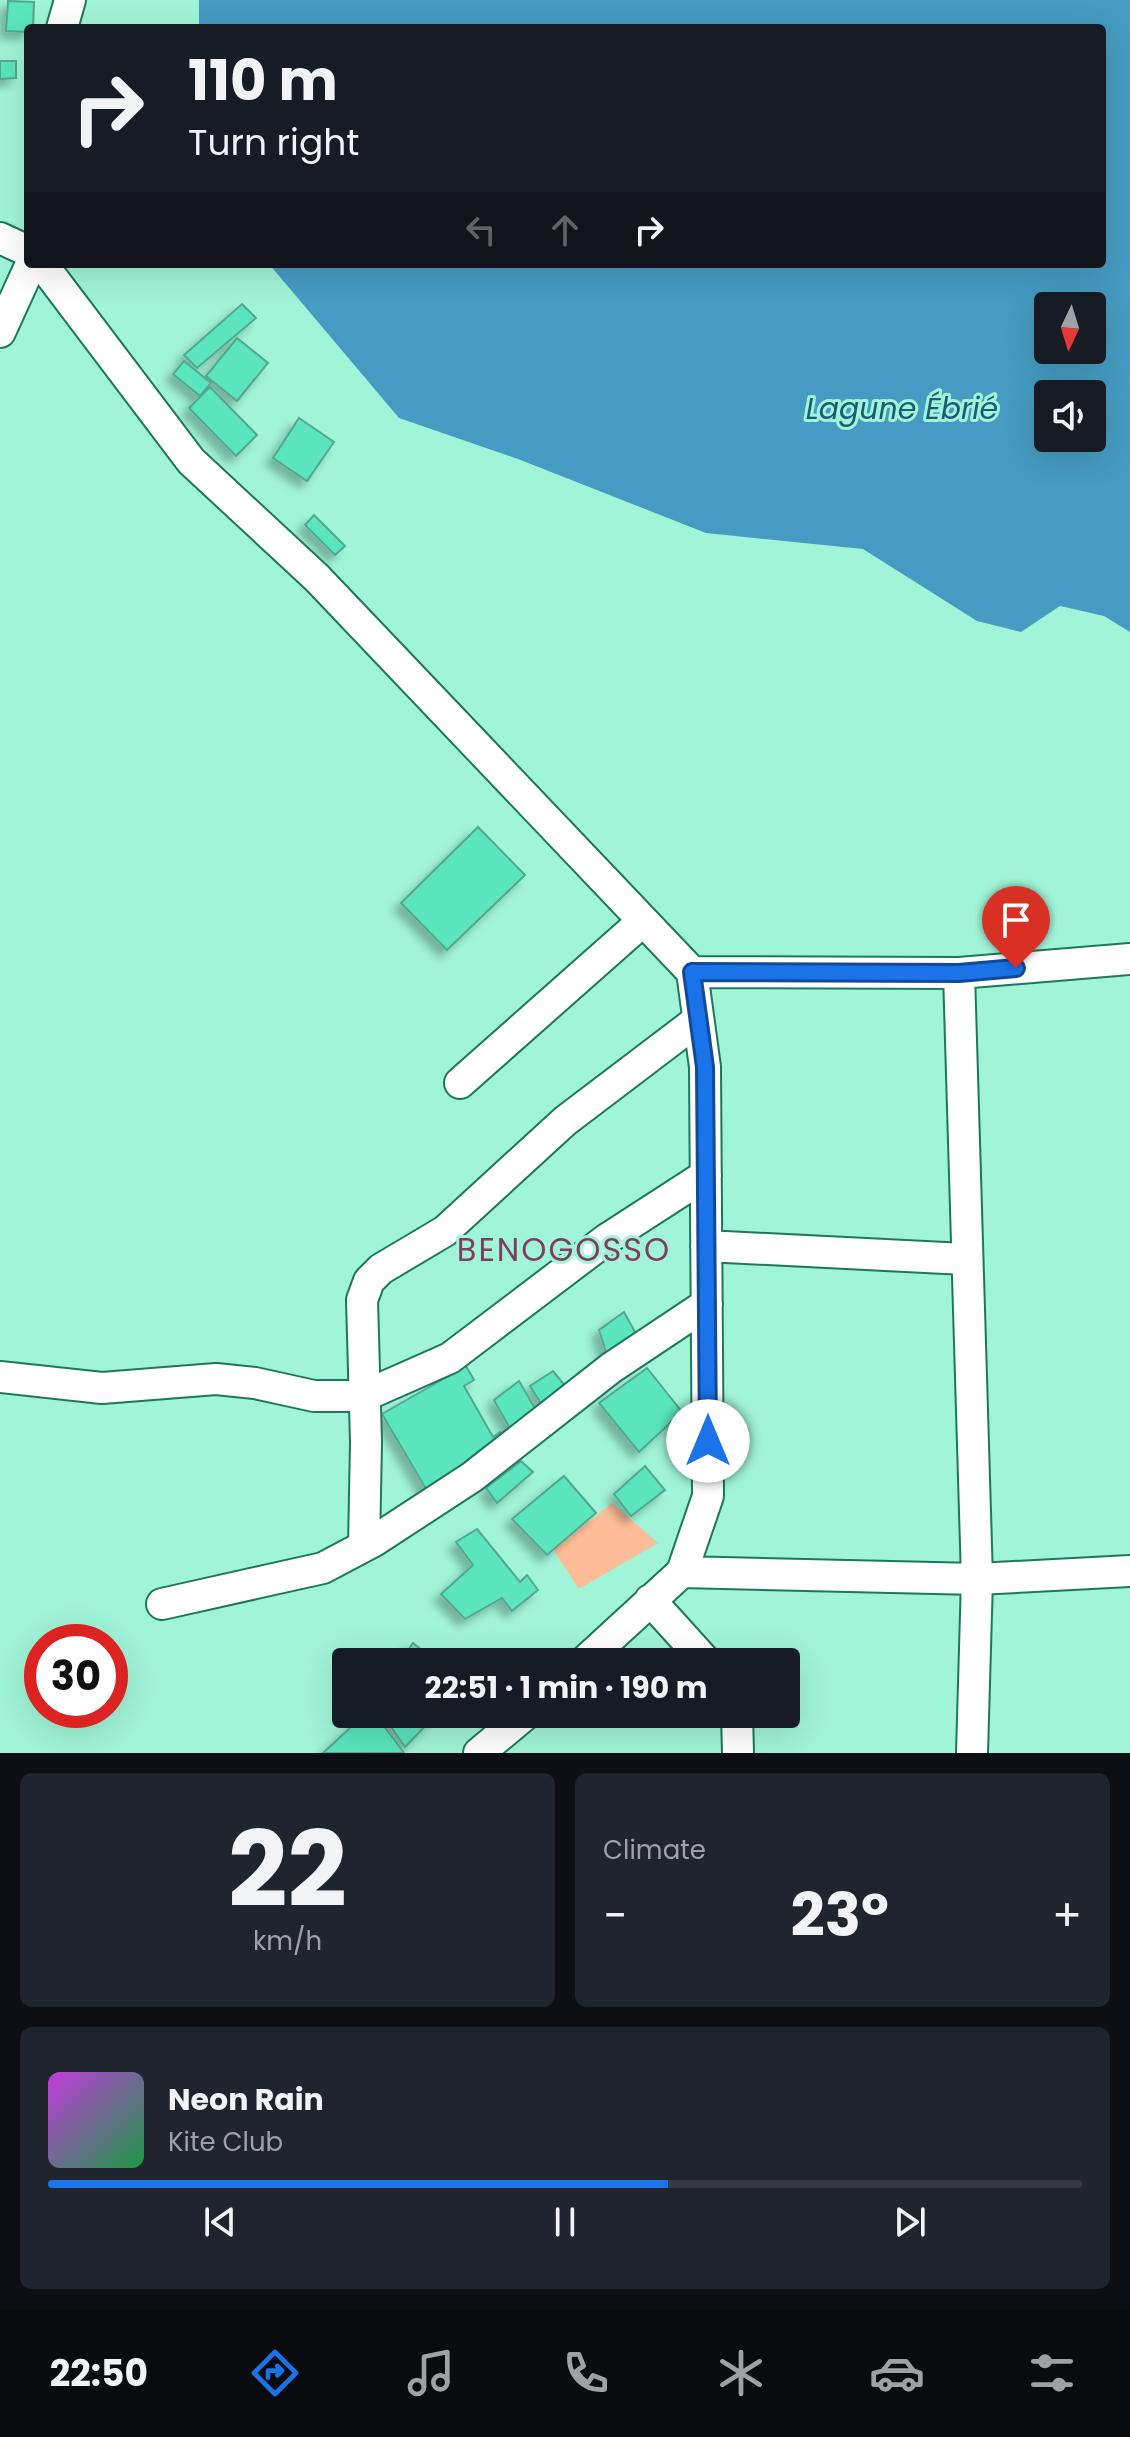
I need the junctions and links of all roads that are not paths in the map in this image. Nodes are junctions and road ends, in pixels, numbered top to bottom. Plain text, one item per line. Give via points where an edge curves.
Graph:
1 (70, 0) edge
2 (63, 24) edge
3 (0, 238) edge
4 (24, 249) edge
5 (29, 268) edge
6 (45, 268) edge
7 (0, 332) edge
8 (643, 921) junction
9 (1130, 959) edge
10 (692, 972) junction
11 (959, 973) junction
12 (698, 1020) junction
13 (460, 1083) dead end
14 (706, 1175) junction
15 (706, 1246) junction
16 (965, 1259) junction
17 (707, 1304) junction
18 (0, 1377) edge
19 (364, 1396) junction
20 (364, 1546) junction
21 (1130, 1571) edge
22 (682, 1572) junction
23 (977, 1579) junction
24 (650, 1600) junction
25 (162, 1604) dead end
26 (599, 1648) edge
27 (693, 1648) edge
28 (509, 1728) edge
29 (737, 1728) edge
30 (479, 1753) edge
31 (738, 1753) edge
32 (972, 1753) edge

1 - 2 street
3 - 4 street
5 - 7 street
6 - 8 street via 191,461 317,578
8 - 10 street
8 - 13 street
9 - 11 street
10 - 11 street
10 - 12 street
11 - 16 street
12 - 14 street via 705,1067
12 - 19 street via 565,1121 445,1231 369,1281 362,1300
14 - 15 street
14 - 19 street via 607,1239 450,1358
15 - 16 street
15 - 17 street
16 - 23 street
17 - 20 street via 611,1368 472,1477
17 - 22 street via 708,1496
18 - 19 street via 102,1388 216,1379 314,1396
19 - 20 street
20 - 25 street via 323,1568
21 - 23 street
22 - 23 street
22 - 24 street
23 - 32 street
24 - 26 street
24 - 27 street
28 - 30 street
29 - 31 street

